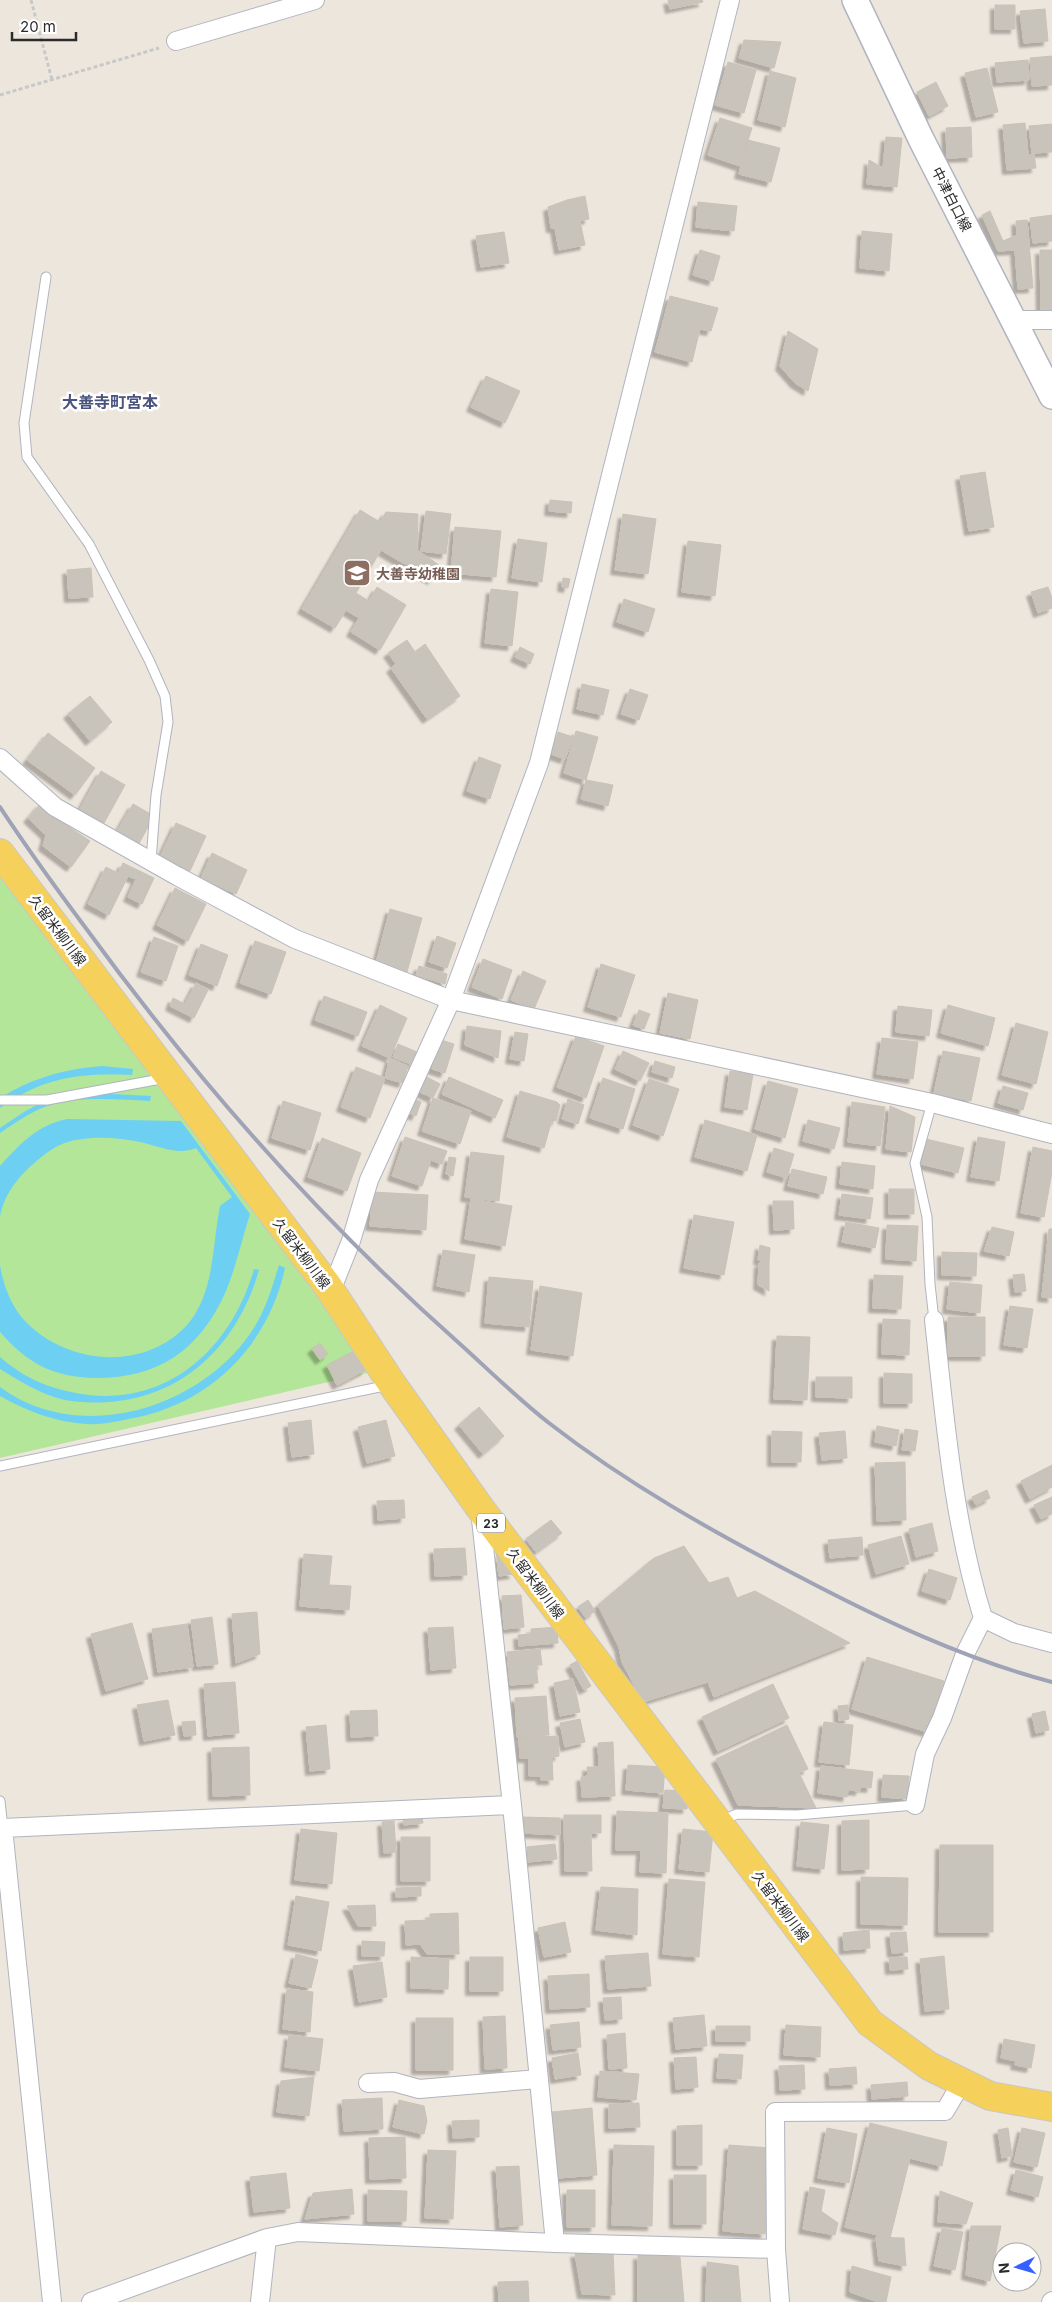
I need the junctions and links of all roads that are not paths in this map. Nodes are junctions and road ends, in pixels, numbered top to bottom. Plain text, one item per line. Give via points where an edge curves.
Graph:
1 (315, 0) edge
2 (730, 0) edge
3 (855, 0) edge
4 (169, 44) road end
5 (46, 277) dead end
6 (1013, 320) junction
7 (1052, 320) edge
8 (1052, 396) edge
9 (0, 758) edge
10 (0, 853) edge
11 (151, 861) junction
12 (451, 1000) junction
13 (169, 1077) junction
14 (0, 1100) edge
15 (932, 1103) junction
16 (1052, 1134) edge
17 (327, 1285) junction
18 (934, 1320) joint
19 (392, 1384) junction
20 (0, 1466) edge
21 (480, 1508) junction
22 (983, 1618) junction
23 (1052, 1643) edge
24 (0, 1801) edge
25 (512, 1805) junction
26 (915, 1806) joint
27 (717, 1822) junction
28 (3, 1828) junction
29 (538, 2079) junction
30 (962, 2082) junction
31 (368, 2083) dead end
32 (1052, 2107) edge
33 (267, 2238) junction
34 (555, 2243) junction
35 (776, 2249) junction
36 (52, 2302) edge
37 (92, 2302) edge
38 (260, 2302) edge
39 (780, 2302) edge

1 - 4 street
2 - 12 street via 539,763
3 - 6 main road, 中津白口線
5 - 11 lane via 24,423 27,457 89,544 165,696 168,722 156,795
6 - 7 street
6 - 8 main road, 中津白口線
9 - 11 street via 55,807
10 - 13 main road, 久留米柳川線 / 23
11 - 12 street via 296,939
12 - 15 street
12 - 17 street via 368,1180 333,1286
13 - 14 lane via 47,1100
13 - 17 main road, 久留米柳川線 / 23
15 - 16 street
15 - 18 lane via 915,1164 927,1218
17 - 19 main road, 久留米柳川線 / 23
18 - 22 street via 950,1465 974,1590
19 - 20 lane
19 - 21 main road, 久留米柳川線 / 23
21 - 25 street
21 - 27 main road, 久留米柳川線 / 23
22 - 23 street via 1014,1633
22 - 26 street via 965,1654 926,1754
24 - 28 lane
25 - 28 street
25 - 29 street
26 - 27 lane via 797,1815 737,1814
27 - 30 main road, 久留米柳川線 / 23 via 870,2023 929,2066
28 - 36 street
29 - 31 street via 419,2089 394,2082
29 - 34 street
30 - 32 main road, 久留米柳川線 / 23 via 990,2096
30 - 35 street via 945,2111 775,2112
33 - 34 street via 298,2232
33 - 37 street
33 - 38 street
34 - 35 street
35 - 39 street

